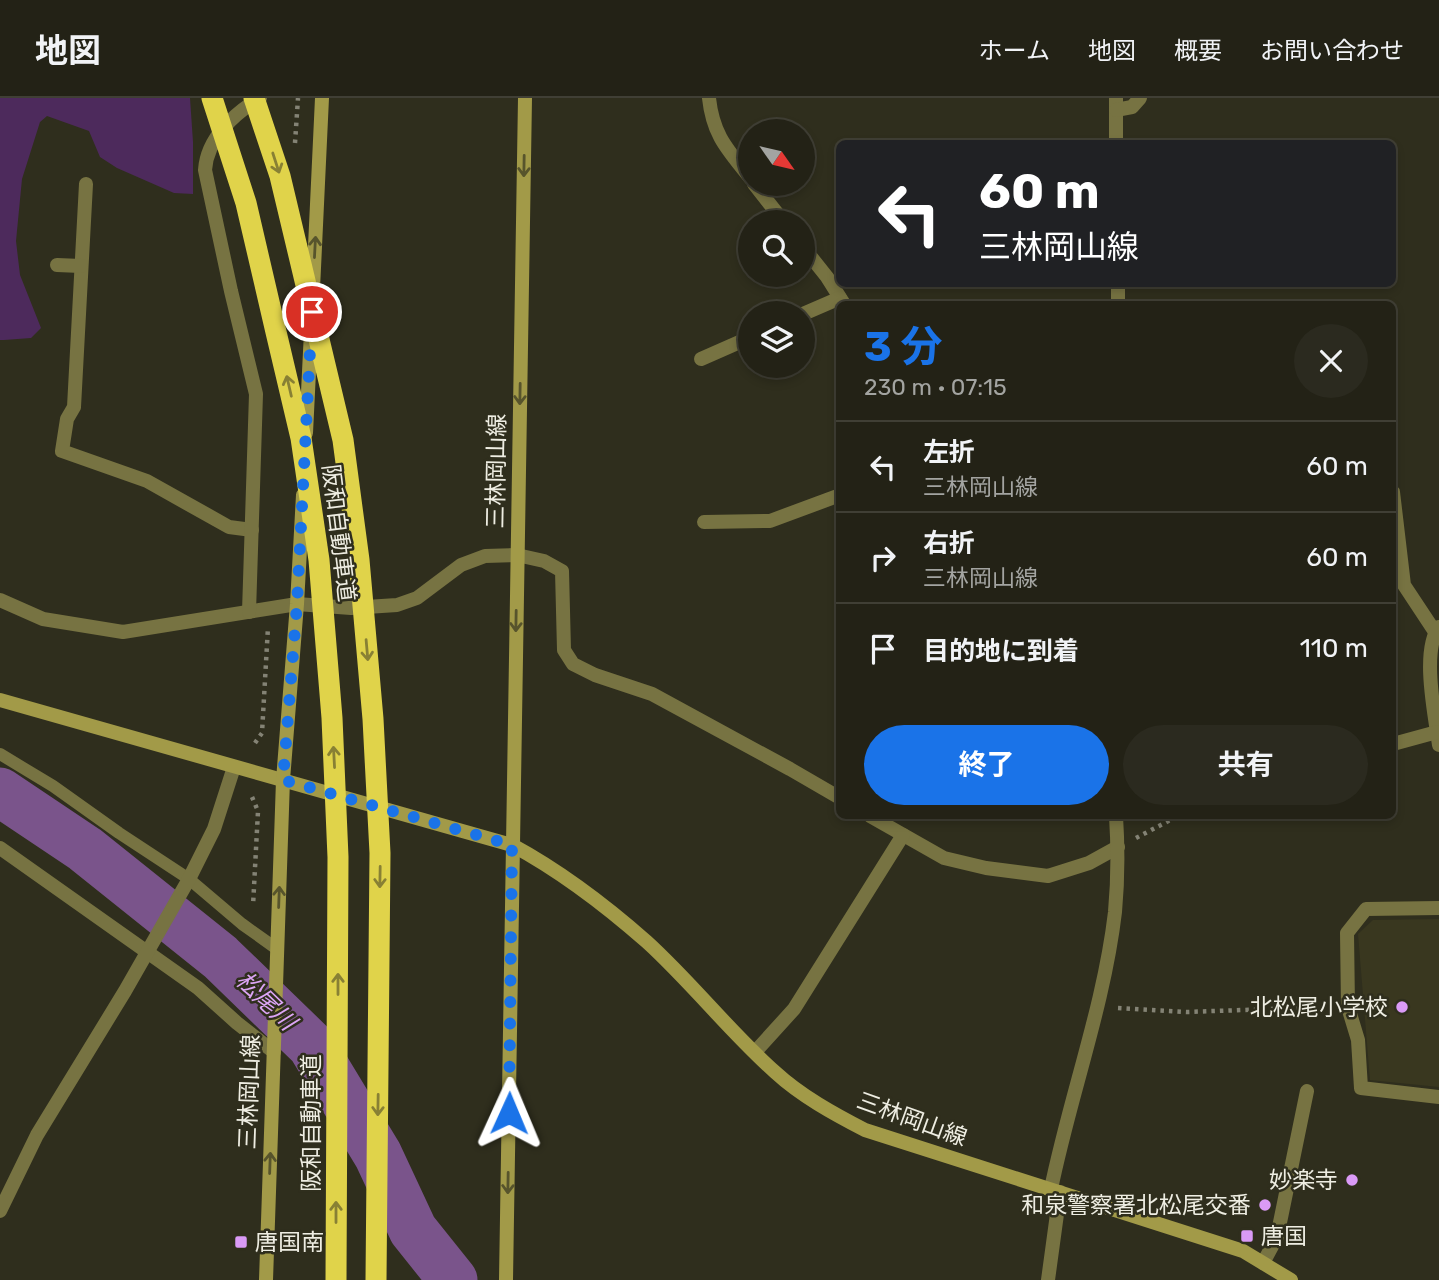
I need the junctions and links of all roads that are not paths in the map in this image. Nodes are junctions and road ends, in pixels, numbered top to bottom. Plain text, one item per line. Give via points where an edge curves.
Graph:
1 (212, 98) edge
2 (254, 98) edge
3 (260, 98) edge
4 (322, 98) edge
5 (525, 98) edge
6 (709, 98) edge
7 (1140, 98) edge
8 (1116, 104) edge
9 (1116, 140) edge
10 (738, 163) edge
11 (86, 184) dead end
12 (763, 196) edge
13 (775, 210) edge
14 (815, 262) edge
15 (57, 265) dead end
16 (81, 266) junction
17 (842, 301) edge
18 (836, 303) edge
19 (815, 310) edge
20 (738, 343) edge
21 (701, 359) dead end
22 (836, 496) edge
23 (1396, 517) edge
24 (704, 522) dead end
25 (252, 530) junction
26 (517, 555) junction
27 (0, 600) edge
28 (297, 604) junction
29 (249, 612) junction
30 (1437, 629) edge
31 (0, 700) edge
32 (1438, 738) edge
33 (1396, 744) edge
34 (0, 754) edge
35 (234, 767) junction
36 (283, 780) junction
37 (836, 796) edge
38 (875, 819) edge
39 (1116, 819) edge
40 (903, 835) junction
41 (512, 845) junction
42 (1118, 847) junction
43 (0, 848) edge
44 (186, 885) junction
45 (1439, 908) edge
46 (151, 946) junction
47 (277, 949) junction
48 (274, 1046) junction
49 (755, 1052) junction
50 (1307, 1091) dead end
51 (1439, 1097) edge
52 (1056, 1190) junction
53 (0, 1211) edge
54 (1263, 1264) junction
55 (509, 1278) edge
56 (266, 1280) edge
57 (336, 1280) edge
58 (376, 1280) edge
59 (1048, 1280) edge
60 (1291, 1280) edge

57 -> 1 highway, 阪和自動車道, bridge via 338,856 319,560 301,438 246,203
2 -> 58 highway, 阪和自動車道, bridge via 280,176 343,440 359,560 380,853
3 - 25 street via 218,135 206,157 205,170 256,394
28 -> 4 main road, 三林岡山線
5 -> 26 main road, 三林岡山線
6 - 10 street via 715,130
7 - 8 street via 1132,107
8 - 9 street
11 - 16 street
12 - 13 street
14 - 17 street
15 - 16 street
16 - 25 street via 74,407 67,419 62,451 148,481 229,527
18 - 19 street
20 - 21 street
22 - 24 street via 770,521
23 - 30 street via 1404,585
25 - 29 street
26 - 28 street via 485,556 461,565 417,598 397,605
26 - 37 street via 562,571 564,650 573,664 652,694
26 -> 41 main road, 三林岡山線
27 - 29 street via 43,619 123,632
28 - 29 street
28 - 36 main road, 三林岡山線
30 - 32 street via 1429,671
31 - 35 main road, 三林岡山線
32 - 33 street
34 - 44 lane via 53,786
35 - 36 main road, 三林岡山線
35 - 44 street via 214,830
36 - 41 main road, 三林岡山線
47 -> 36 main road, 三林岡山線
38 - 40 street
39 - 42 street
40 - 42 street via 944,858 1048,876 1089,863
40 - 49 street via 794,1009
41 - 49 main road, 三林岡山線 via 603,904
41 -> 55 main road, 三林岡山線
42 - 52 street via 1115,911 1106,964
43 - 46 street
44 - 46 street
44 - 47 lane
45 - 51 street via 1366,909 1347,933 1348,1007 1358,1040 1361,1088
46 - 48 street via 198,989
46 - 53 street via 37,1136
47 - 48 main road, 三林岡山線
56 -> 48 main road, 三林岡山線
49 - 52 main road, 三林岡山線 via 807,1097 865,1130
50 - 54 street via 1278,1237
52 - 54 main road, 三林岡山線 via 1243,1251
52 - 59 street
54 - 60 main road, 三林岡山線

